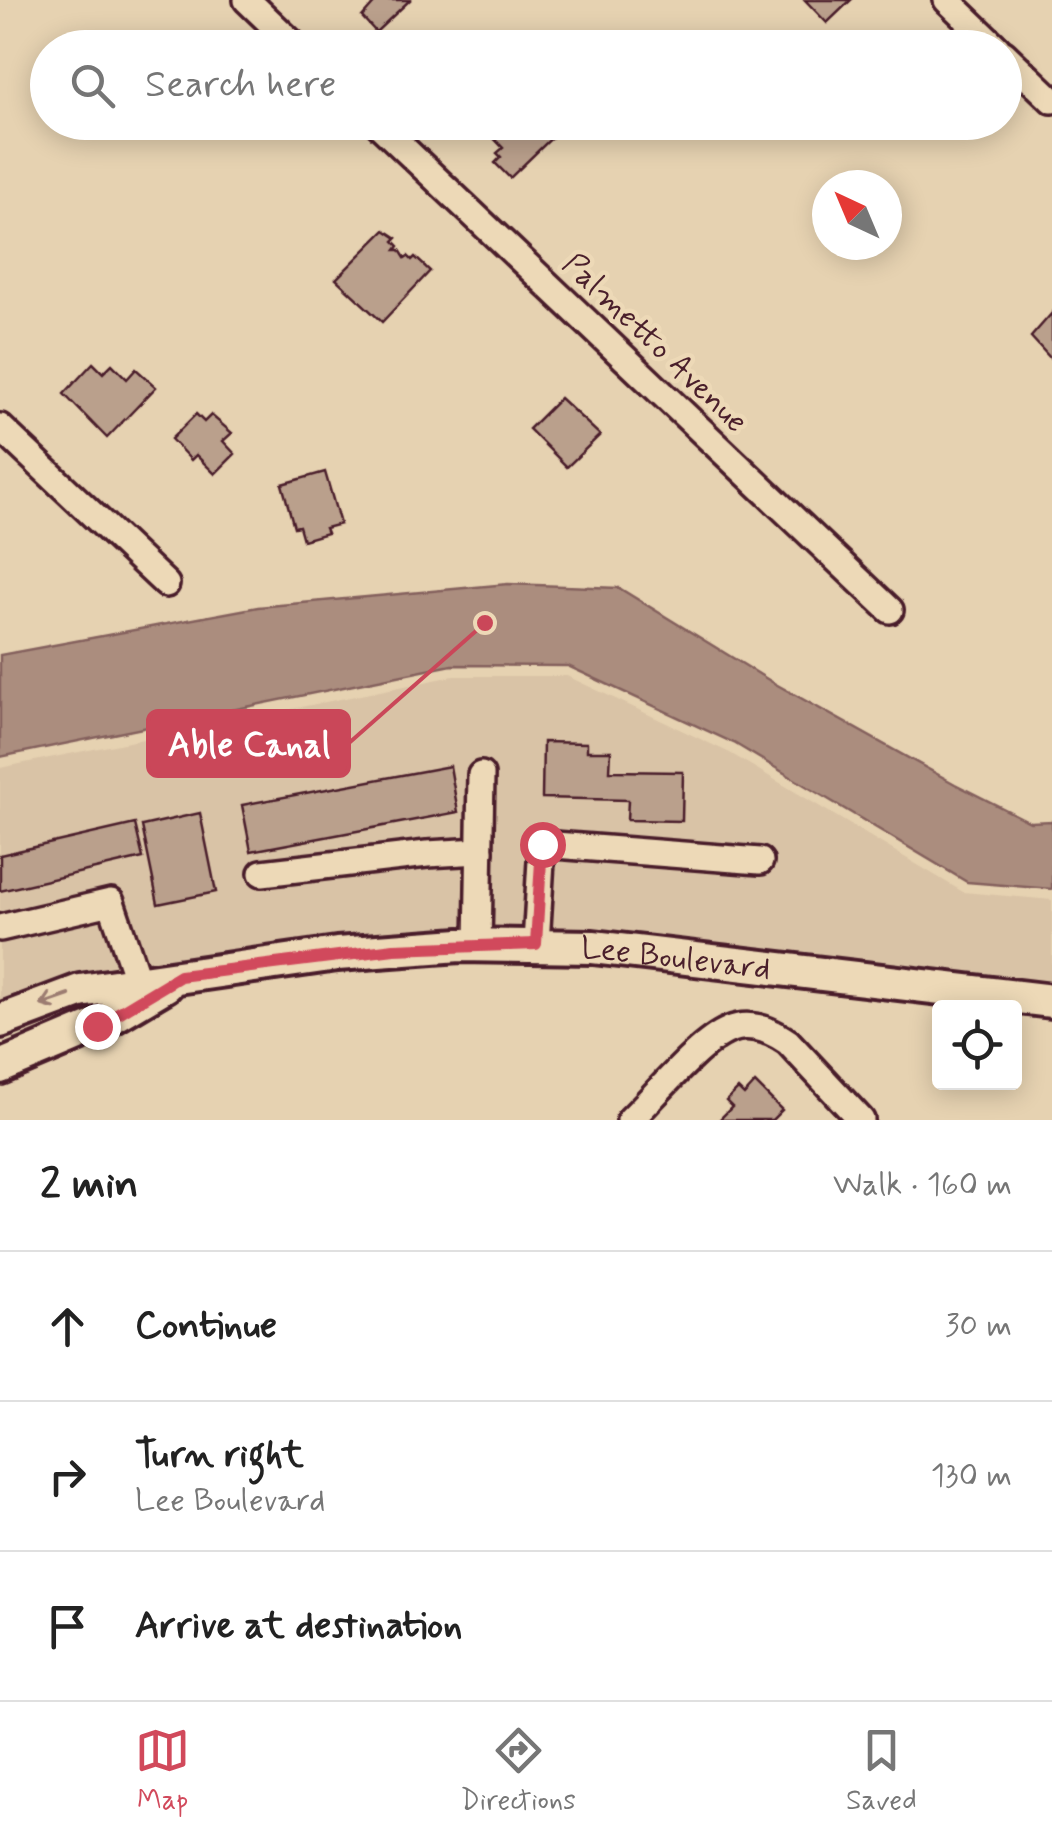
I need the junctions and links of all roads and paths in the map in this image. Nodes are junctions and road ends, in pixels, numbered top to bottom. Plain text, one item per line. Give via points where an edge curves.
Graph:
1 (248, 0) edge
2 (947, 0) edge
3 (279, 30) edge
4 (978, 30) edge
5 (1022, 71) edge
6 (1052, 100) edge
7 (395, 140) edge
8 (0, 427) edge
9 (166, 584) dead end
10 (890, 610) dead end
11 (481, 774) dead end
12 (480, 851) junction
13 (760, 861) dead end
14 (262, 873) dead end
15 (0, 928) edge
16 (536, 944) junction
17 (478, 945) junction
18 (180, 976) junction
19 (138, 982) junction
20 (1052, 1001) edge
21 (0, 1021) edge
22 (0, 1067) edge
23 (630, 1120) edge
24 (862, 1120) edge

1 - 3 street
2 - 4 street
5 - 6 street
7 - 10 street, Palmetto Avenue
8 - 9 street
11 - 12 street
12 - 14 street
12 - 17 street
13 - 16 street via 542,844
15 - 19 street via 112,902
16 - 17 main road, Lee Boulevard
16 - 20 main road, Lee Boulevard
17 - 18 main road, Lee Boulevard via 356,952
18 - 19 main road, Lee Boulevard
18 - 22 main road, Lee Boulevard via 97,1026
19 -> 21 main road, Lee Boulevard via 80,991
23 - 24 street via 708,1043 730,1029 752,1026 788,1042

